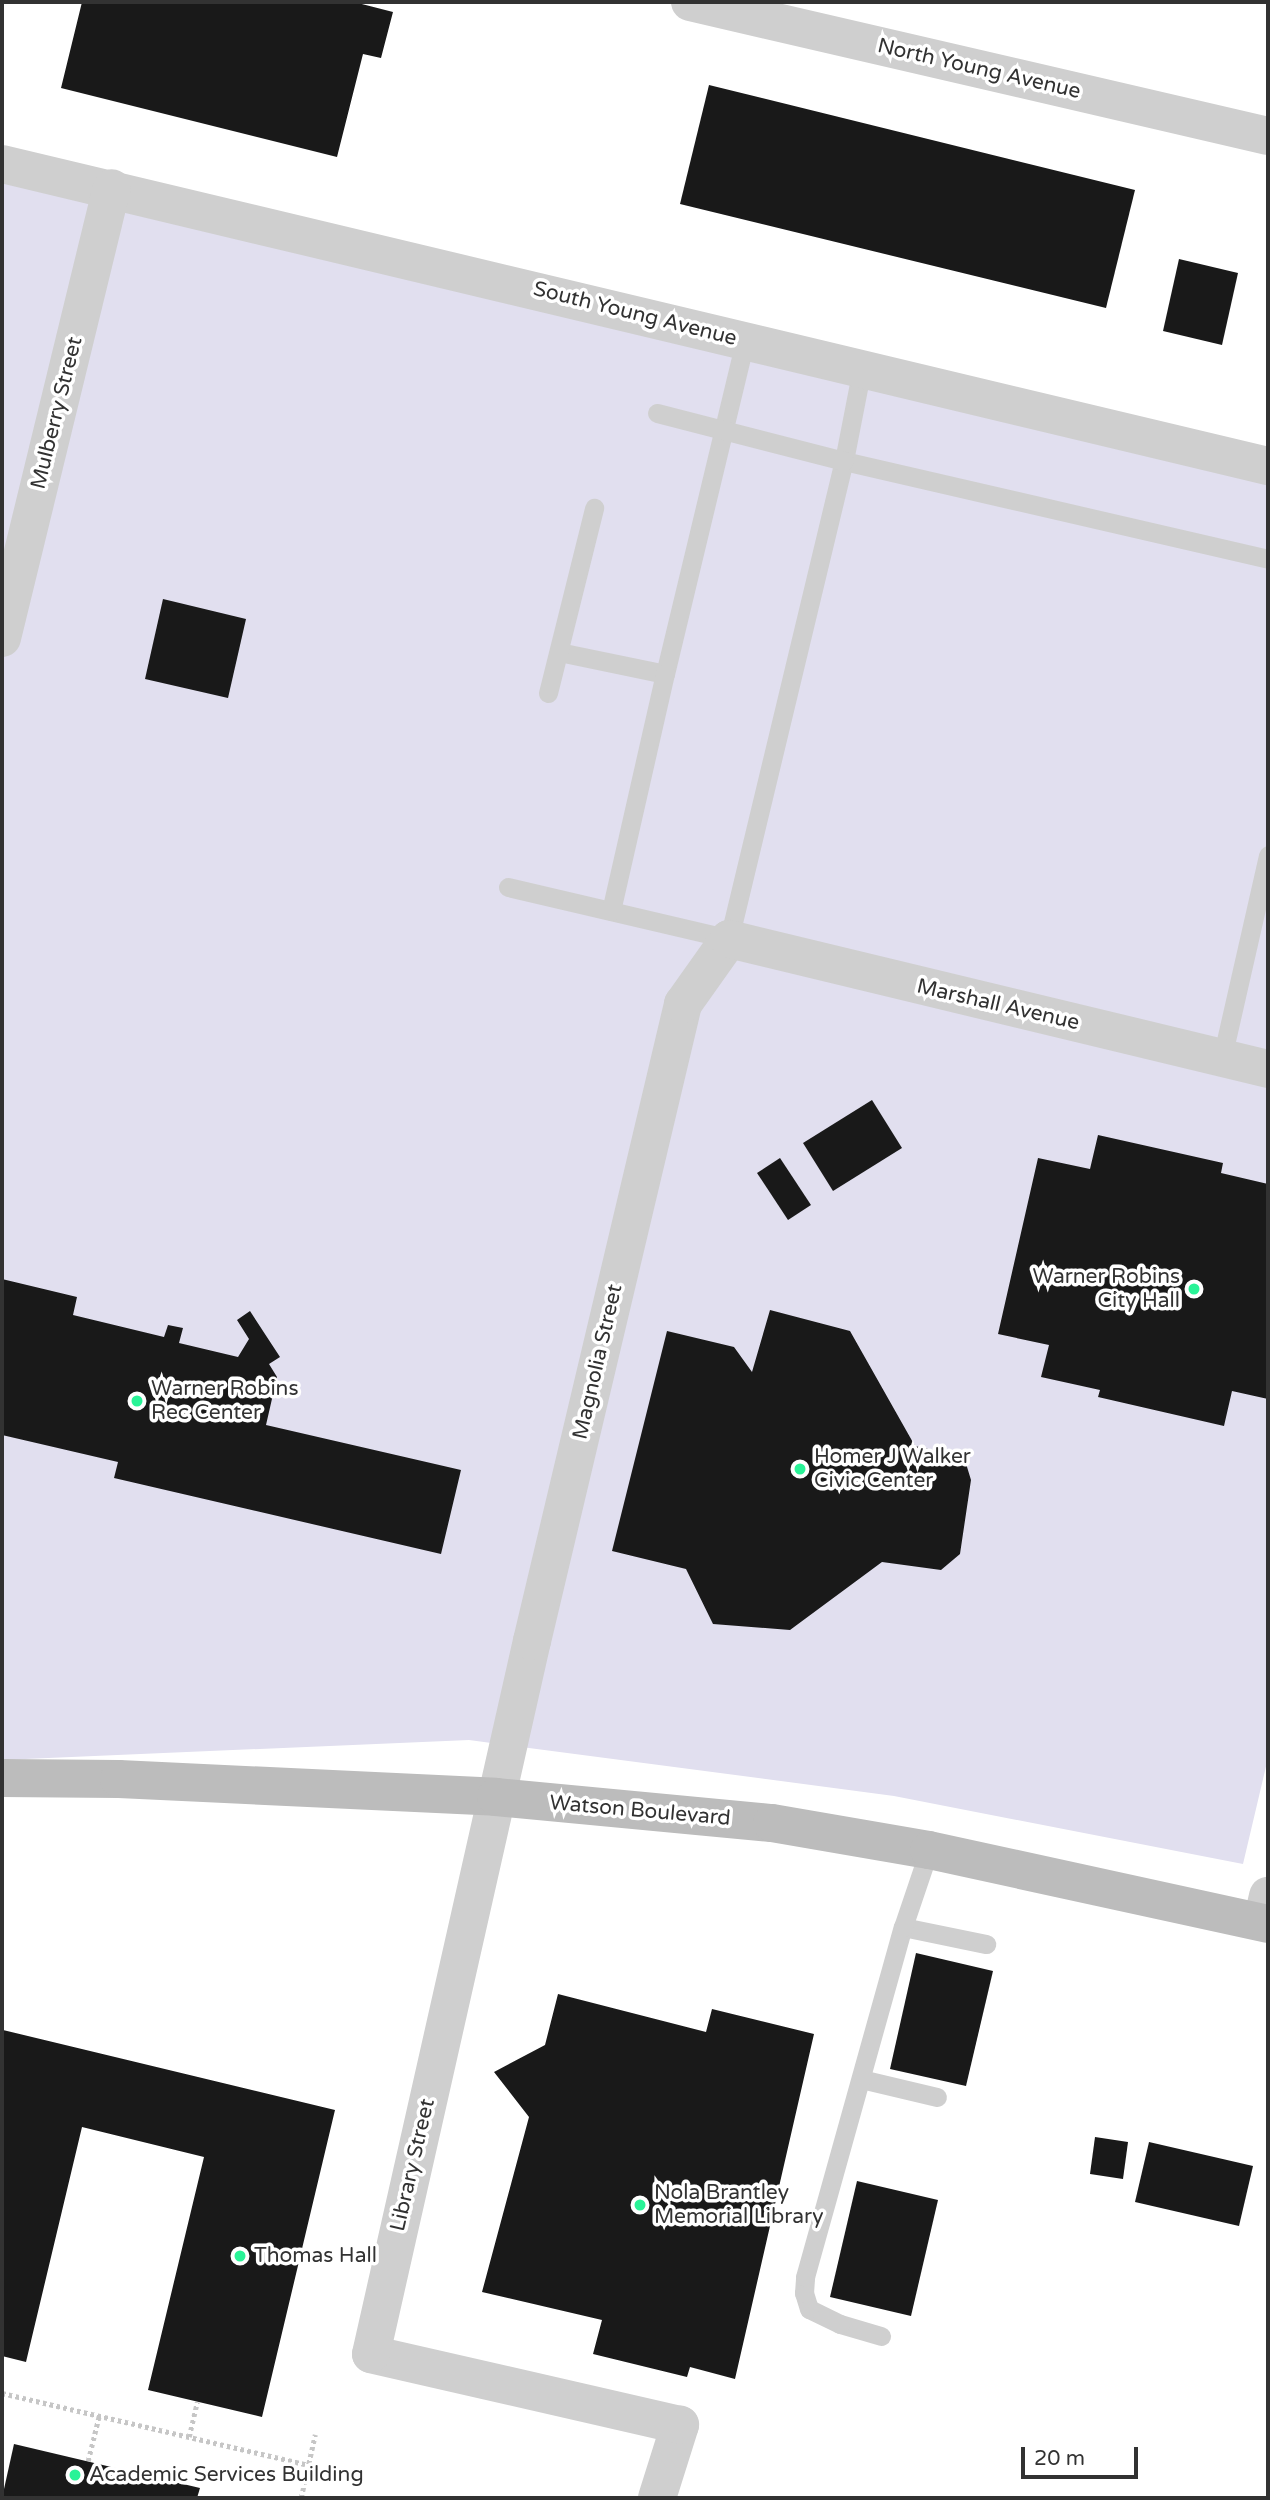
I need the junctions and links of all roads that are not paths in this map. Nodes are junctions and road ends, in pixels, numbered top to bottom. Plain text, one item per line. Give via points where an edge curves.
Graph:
1 (690, 2) edge
2 (1268, 136) edge
3 (2, 164) edge
4 (112, 188) junction
5 (745, 341) junction
6 (862, 368) junction
7 (657, 413) dead end
8 (723, 429) junction
9 (844, 461) junction
10 (1268, 466) edge
11 (594, 508) dead end
12 (1268, 559) edge
13 (2, 638) edge
14 (559, 652) junction
15 (665, 674) junction
16 (548, 693) dead end
17 (1268, 855) edge
18 (508, 887) dead end
19 (611, 911) junction
20 (729, 939) junction
21 (1222, 1058) junction
22 (1268, 1069) edge
23 (2, 1778) edge
24 (496, 1797) junction
25 (929, 1850) junction
26 (1266, 1914) edge
27 (904, 1927) junction
28 (986, 1944) dead end
29 (861, 2079) junction
30 (937, 2097) dead end
31 (881, 2336) dead end
32 (657, 2498) edge

1 - 2 street, North Young Avenue
3 - 4 street, South Young Avenue
4 - 5 street, South Young Avenue
4 - 13 street, Mulberry Street
5 - 6 street, South Young Avenue
5 - 8 lane
6 - 9 lane
6 - 10 street, South Young Avenue
7 - 8 lane
8 - 9 lane
8 - 15 lane
9 - 12 lane
9 - 20 lane
11 - 14 lane
14 - 15 lane
14 - 16 lane
15 - 19 lane
17 - 21 lane
18 - 19 lane
19 - 20 lane
20 - 21 street, Marshall Avenue
20 - 24 street, Magnolia Street via 684,1004
21 - 22 street, Marshall Avenue
23 - 24 main road, Watson Boulevard
24 - 25 main road, Watson Boulevard via 772,1823
24 - 32 street, Library Street via 371,2354 680,2425
25 - 26 main road, Watson Boulevard
25 - 27 lane
27 - 28 lane
27 - 29 lane
29 - 30 lane
29 - 31 lane via 804,2293 809,2309 819,2316

